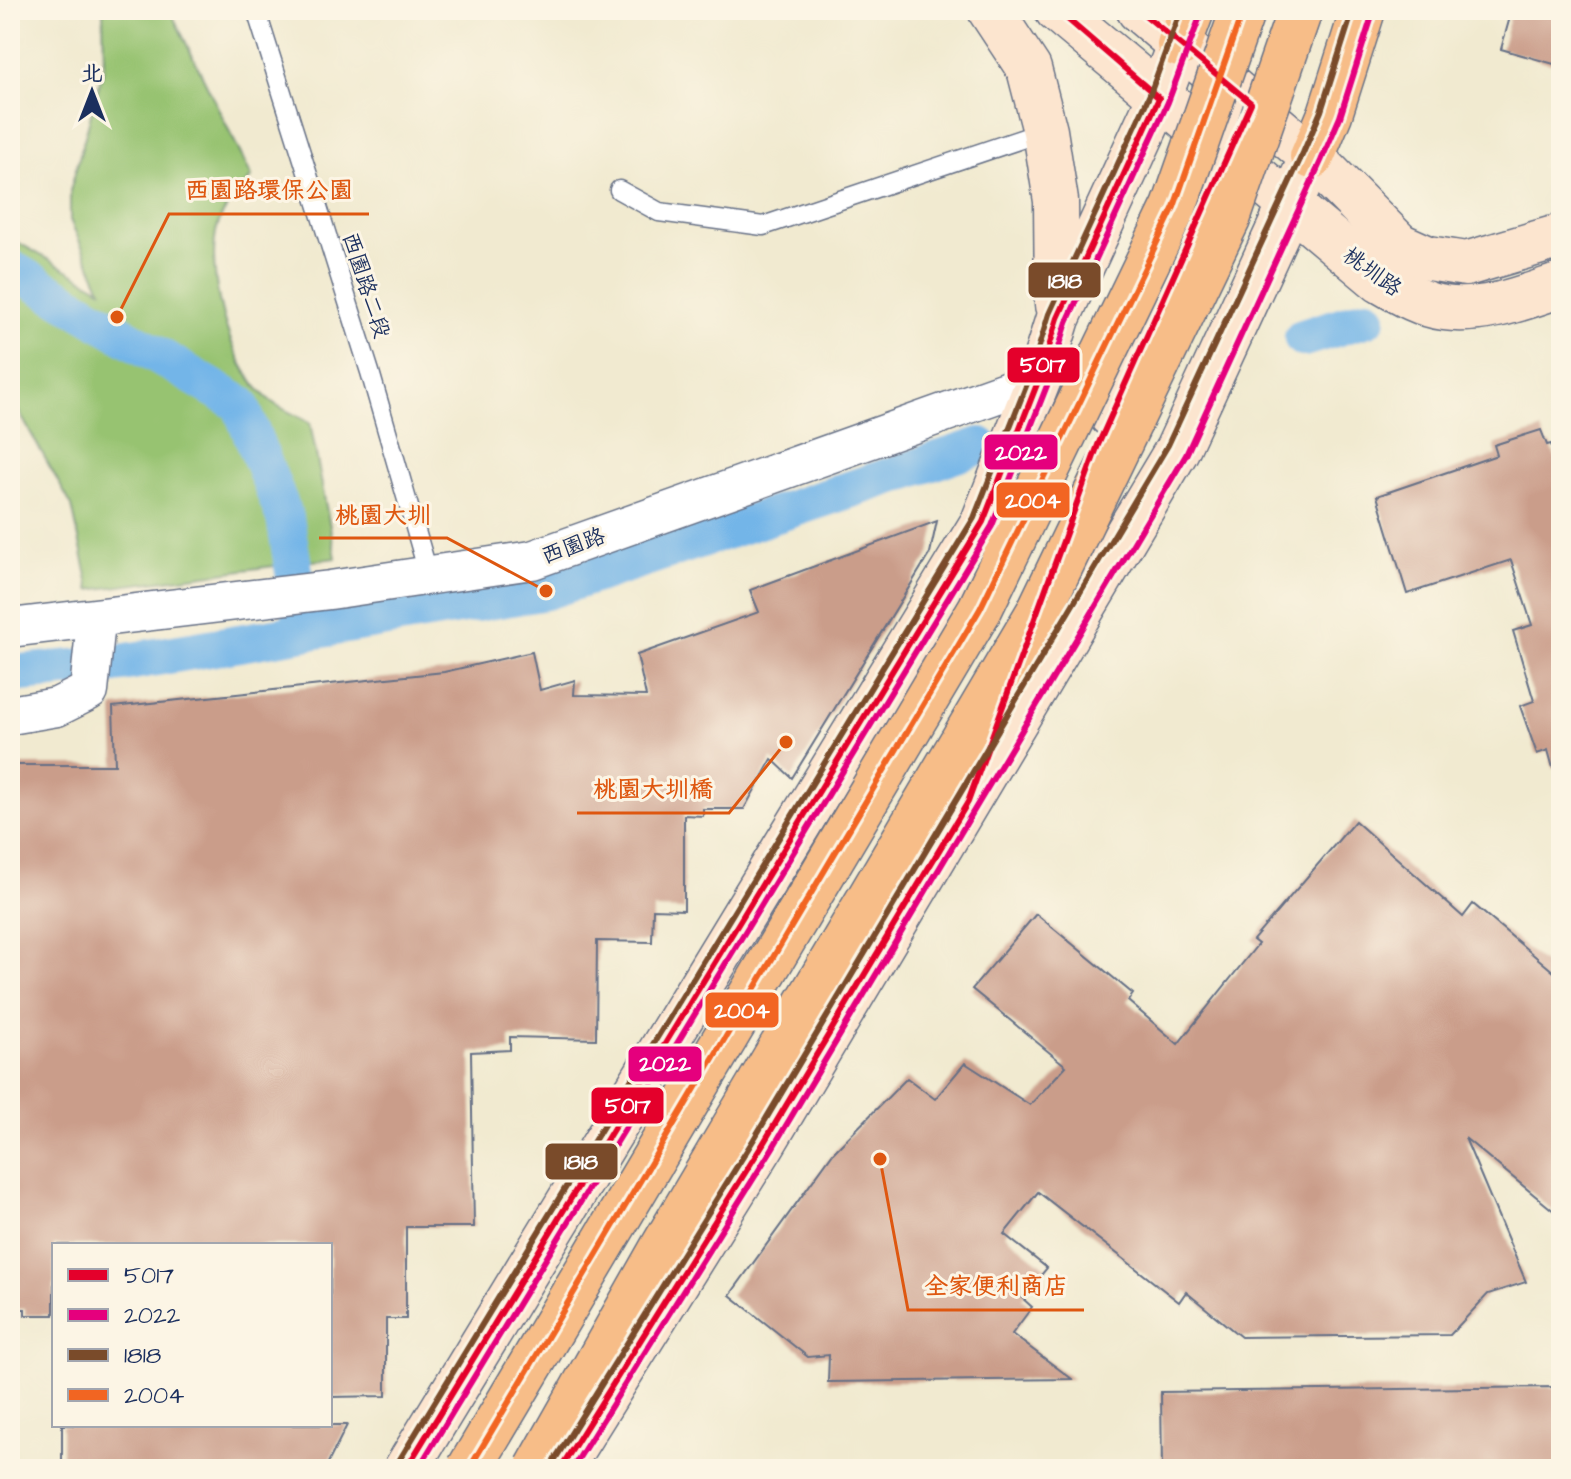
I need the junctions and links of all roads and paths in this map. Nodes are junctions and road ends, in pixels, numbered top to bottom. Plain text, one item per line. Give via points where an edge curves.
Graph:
1 (256, 10) edge
2 (990, 10) edge
3 (1057, 10) edge
4 (1139, 10) edge
5 (1243, 10) edge
6 (1279, 10) edge
7 (1300, 10) edge
8 (1363, 10) edge
9 (1185, 27) edge
10 (1159, 98) junction
11 (1251, 103) junction
12 (1045, 131) junction
13 (1226, 153) junction
14 (1312, 157) junction
15 (619, 190) dead end
16 (1291, 206) junction
17 (1561, 236) edge
18 (1561, 285) edge
19 (1058, 318) junction
20 (1039, 379) junction
21 (429, 576) junction
22 (96, 621) junction
23 (10, 628) edge
24 (10, 715) edge
25 (968, 802) junction
26 (406, 1469) edge
27 (469, 1469) edge
28 (537, 1469) edge
29 (560, 1469) edge

1 - 21 lane, 西園路二段
2 - 12 main road via 1029,69
3 - 10 main road, 桃圳路
4 - 9 main road, 桃圳路
5 - 27 highway, bridge via 1174,207 980,609
6 - 11 highway
7 - 28 highway, bridge via 1228,219 1038,613
8 - 14 highway
9 - 10 main road
9 - 11 main road, 桃圳路
10 - 13 main road, 桃圳路
10 - 19 main road
11 - 13 main road
11 - 14 main road, 桃圳路
12 - 15 lane via 763,226 659,212
12 - 19 main road via 1056,201
13 - 16 main road, 桃圳路
13 - 25 main road via 1098,445
14 - 16 main road
14 - 17 main road, 桃圳路 via 1399,245 1428,258 1466,264
16 - 18 main road, 桃圳路 via 1381,281 1445,309 1506,303
16 - 25 main road via 1177,450
19 - 20 main road
20 - 21 street, 西園路 via 532,560
20 - 26 main road via 983,522
21 - 22 street, 西園路
22 - 23 street, 西園路
22 - 24 street via 89,691 57,707
25 - 29 main road

